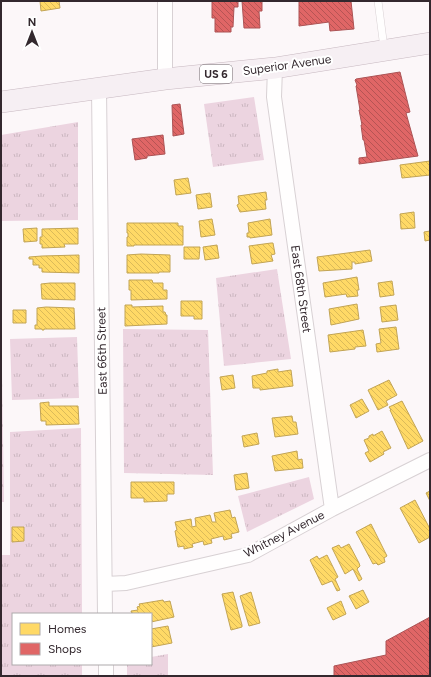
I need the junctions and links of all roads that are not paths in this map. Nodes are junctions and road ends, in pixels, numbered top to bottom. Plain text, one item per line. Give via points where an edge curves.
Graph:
1 (165, 1) edge
2 (378, 1) edge
3 (430, 43) edge
4 (384, 51) junction
5 (275, 68) junction
6 (165, 79) junction
7 (99, 89) junction
8 (1, 102) edge
9 (430, 460) edge
10 (332, 509) junction
11 (105, 584) junction
12 (105, 613) edge
13 (106, 665) edge
14 (106, 676) edge

1 - 6 street
2 - 4 lane
3 - 4 main road, Superior Avenue / US 6
4 - 5 main road, Superior Avenue / US 6
5 - 6 main road, Superior Avenue / US 6
5 - 10 street, East 68th Street via 274,97
6 - 7 main road, Superior Avenue / US 6
7 - 8 main road, Superior Avenue / US 6
7 - 11 street, East 66th Street
9 - 10 street, Whitney Avenue
10 - 11 street, Whitney Avenue via 248,555 126,583
11 - 12 street, East 66th Street
13 - 14 street

